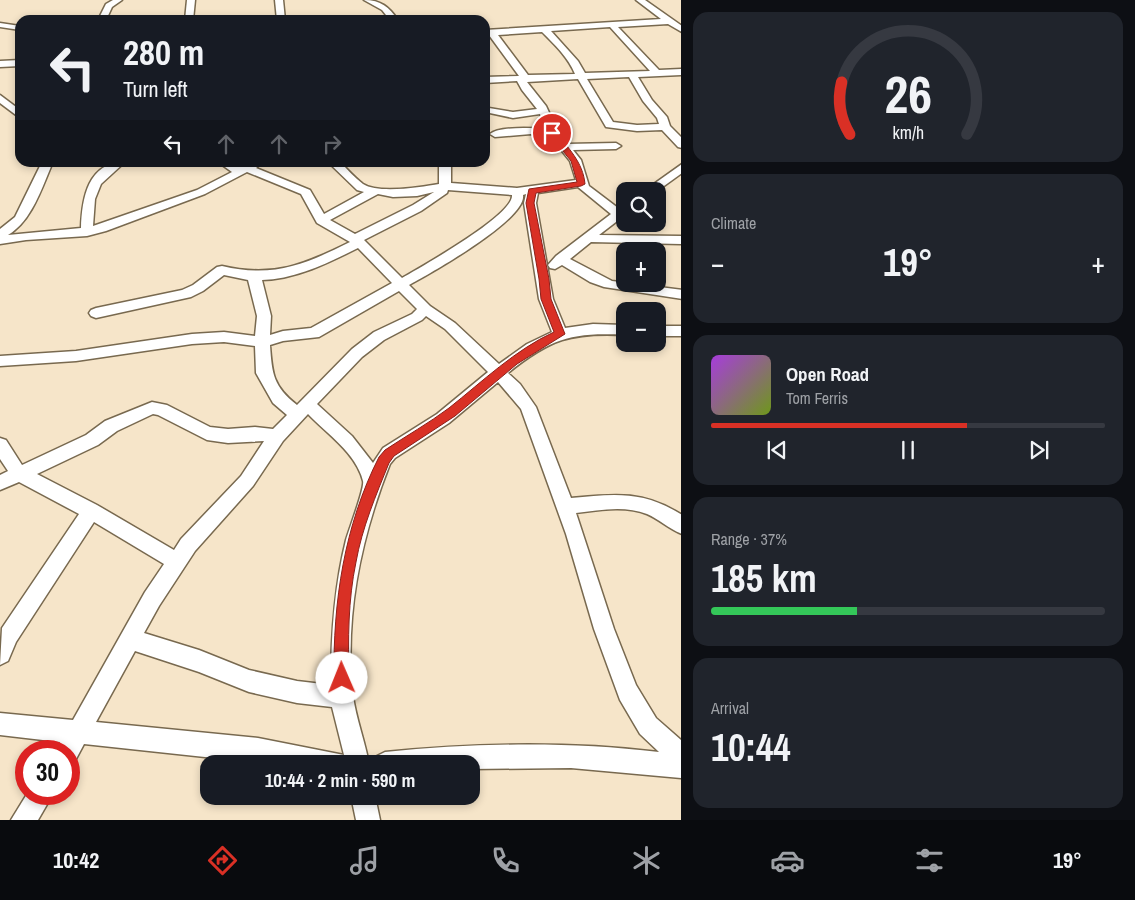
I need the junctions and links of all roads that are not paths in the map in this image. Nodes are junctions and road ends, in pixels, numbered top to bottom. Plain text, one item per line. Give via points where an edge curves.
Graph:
1 (118, 0) edge
2 (191, 0) edge
3 (279, 0) edge
4 (368, 0) edge
5 (640, 0) edge
6 (104, 15) edge
7 (190, 15) edge
8 (280, 15) edge
9 (390, 15) edge
10 (669, 20) junction
11 (0, 25) edge
12 (612, 25) junction
13 (15, 27) edge
14 (544, 29) junction
15 (681, 30) edge
16 (490, 33) edge
17 (490, 34) edge
18 (15, 63) edge
19 (0, 64) edge
20 (657, 72) junction
21 (681, 72) edge
22 (632, 74) junction
23 (582, 76) junction
24 (524, 79) junction
25 (490, 80) edge
26 (0, 98) edge
27 (15, 111) edge
28 (490, 111) edge
29 (543, 112) junction
30 (665, 127) junction
31 (552, 133) junction
32 (494, 134) dead end
33 (681, 145) edge
34 (616, 146) dead end
35 (564, 147) junction
36 (46, 167) edge
37 (112, 167) edge
38 (248, 167) edge
39 (338, 167) edge
40 (445, 167) edge
41 (681, 167) edge
42 (662, 182) edge
43 (581, 184) junction
44 (447, 186) junction
45 (375, 191) junction
46 (532, 191) junction
47 (390, 192) junction
48 (517, 192) junction
49 (420, 206) junction
50 (616, 208) edge
51 (616, 215) edge
52 (322, 220) junction
53 (87, 232) junction
54 (0, 234) edge
55 (589, 238) junction
56 (0, 240) edge
57 (681, 240) edge
58 (357, 241) junction
59 (561, 259) junction
60 (254, 276) junction
61 (544, 279) junction
62 (402, 284) junction
63 (681, 295) edge
64 (425, 309) junction
65 (96, 313) dead end
66 (616, 330) edge
67 (666, 331) edge
68 (681, 331) edge
69 (560, 334) junction
70 (262, 342) junction
71 (0, 362) edge
72 (499, 374) junction
73 (302, 409) junction
74 (277, 436) junction
75 (0, 445) edge
76 (19, 474) junction
77 (0, 484) edge
78 (373, 484) junction
79 (565, 506) junction
80 (91, 511) junction
81 (681, 526) edge
82 (176, 561) junction
83 (130, 639) junction
84 (0, 654) edge
85 (342, 697) junction
86 (0, 724) edge
87 (66, 740) edge
88 (75, 740) edge
89 (80, 742) edge
90 (287, 755) edge
91 (356, 755) edge
92 (480, 756) edge
93 (681, 757) edge
94 (681, 766) edge
95 (34, 805) edge
96 (365, 805) edge
97 (24, 820) edge
98 (368, 820) edge

1 - 6 street via 109,6
2 - 7 street
3 - 8 street
4 - 9 street via 385,8
5 - 10 street
10 - 12 street
10 - 15 street
11 - 13 street
12 - 14 street
12 - 20 street
14 - 16 street
14 - 23 street via 563,48
17 - 24 street
18 - 19 street
20 - 21 street
20 - 22 street
22 - 23 street
22 - 30 street via 662,117
23 - 24 street
23 - 30 street via 610,126
24 - 25 street
24 - 29 street via 525,88
26 - 27 street
28 - 29 street via 513,115
29 - 31 street
30 - 33 street
31 - 32 street
31 - 35 street
34 - 35 street
35 - 43 street via 575,160
36 - 54 street via 20,219
37 - 53 street via 95,182 89,201
38 - 52 street via 306,192
38 - 53 street via 201,192
39 - 45 street via 356,185
40 - 44 street
41 - 42 street
43 - 46 street
43 - 50 street via 589,193
44 - 47 street via 417,192
44 - 48 street
44 - 49 street
45 - 47 street
45 - 52 street
46 - 48 street
46 - 61 street via 530,203
47 - 49 street
48 - 62 street via 518,199 504,218
49 - 58 street
51 - 55 street
52 - 58 street
53 - 56 street
55 - 57 street
55 - 59 street
58 - 60 street via 303,268
58 - 62 street
59 - 61 street
59 - 63 street via 617,287 664,290
60 - 65 street via 222,270 186,294
60 - 70 street via 264,316
61 - 69 street via 546,299
62 - 64 street
62 - 70 street via 314,333
64 - 72 street via 450,326
64 - 73 street via 357,353
66 - 69 street via 584,329
67 - 68 street
69 - 72 street via 541,342
70 - 71 street via 224,336 76,356
70 - 73 street via 264,373 269,384 279,399
72 - 78 street via 451,413 389,453
72 - 79 street via 528,407
73 - 74 street
73 - 78 street via 355,450 370,470
74 - 76 street via 207,433 161,409 152,408
74 - 82 street via 247,481
75 - 76 street
76 - 77 street
76 - 80 street
78 - 85 street via 349,563 341,640
79 - 81 street via 623,502 647,506
79 - 93 street via 628,692 648,726
80 - 82 street
80 - 84 street via 9,635
82 - 83 street
83 - 85 street via 249,681 297,692
83 - 88 street
85 - 91 street
86 - 87 street
89 - 90 street via 258,750
92 - 94 street via 597,758
95 - 97 street
96 - 98 street

